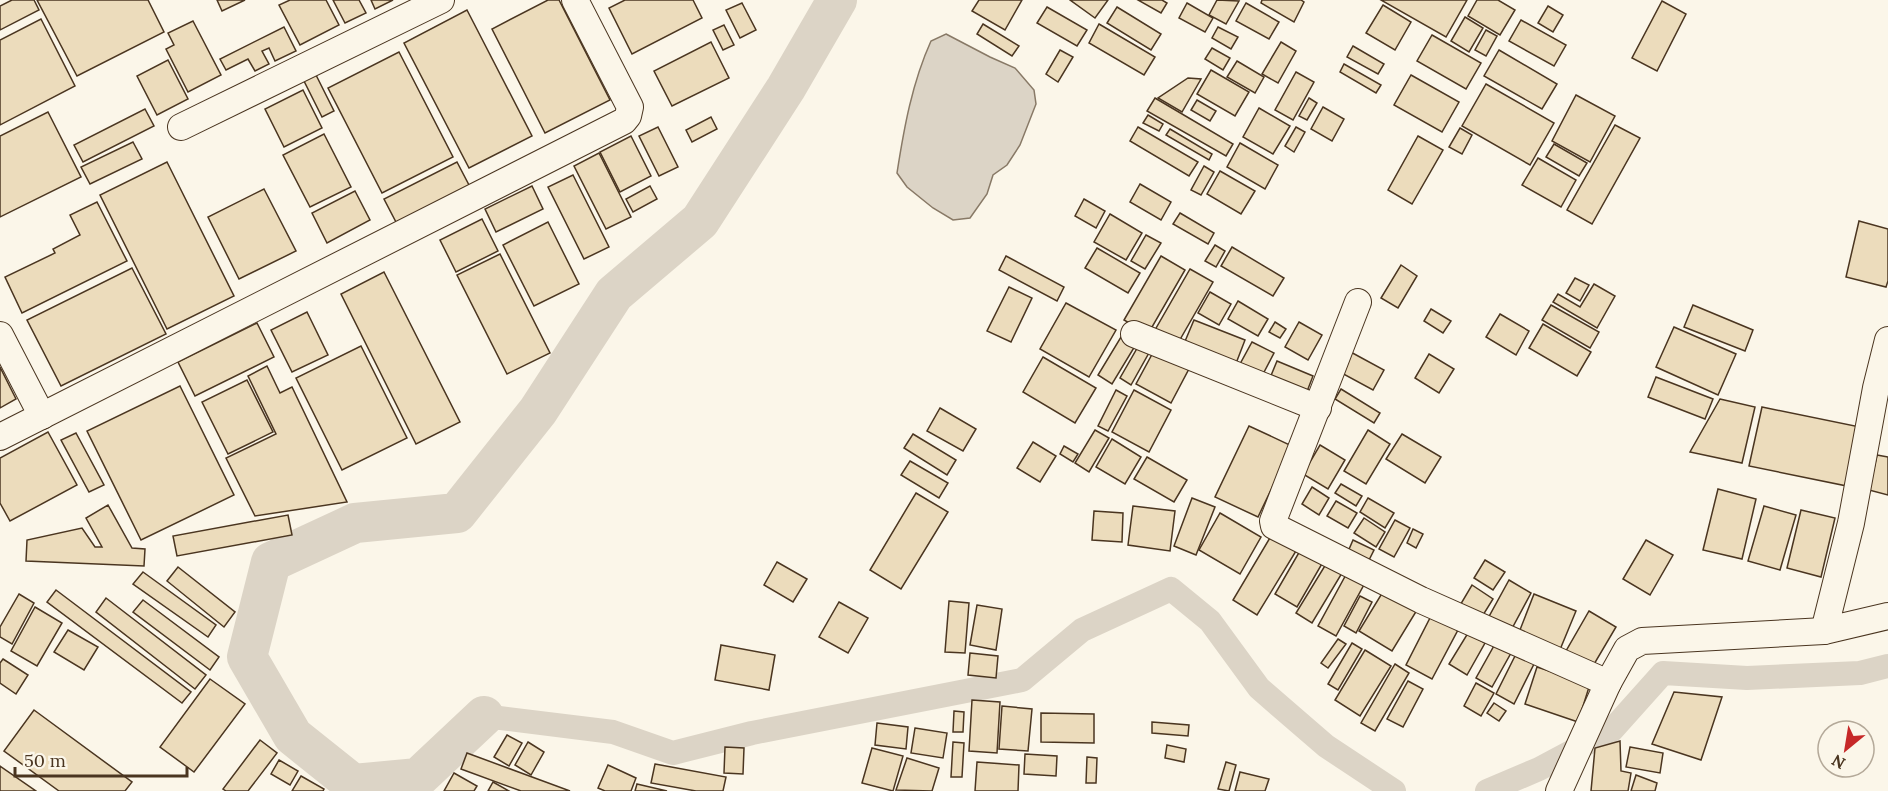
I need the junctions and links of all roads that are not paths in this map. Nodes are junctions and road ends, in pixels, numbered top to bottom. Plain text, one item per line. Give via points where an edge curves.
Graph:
1 (441, 0) edge
2 (575, 0) edge
3 (181, 127) dead end
4 (1358, 302) dead end
5 (1134, 334) dead end
6 (0, 335) edge
7 (1888, 340) edge
8 (1318, 408) junction
9 (42, 416) junction
10 (0, 436) edge
11 (1888, 616) edge
12 (1824, 630) junction
13 (1608, 683) junction
14 (1564, 780) edge

1 - 3 street
2 - 9 street via 630,107 624,121
4 - 8 street
5 - 8 street
6 - 9 street
7 - 12 street via 1851,523
8 - 13 street via 1274,526 1421,600
9 - 10 street
11 - 12 street
12 - 13 street via 1642,641 1627,649
13 - 14 street

